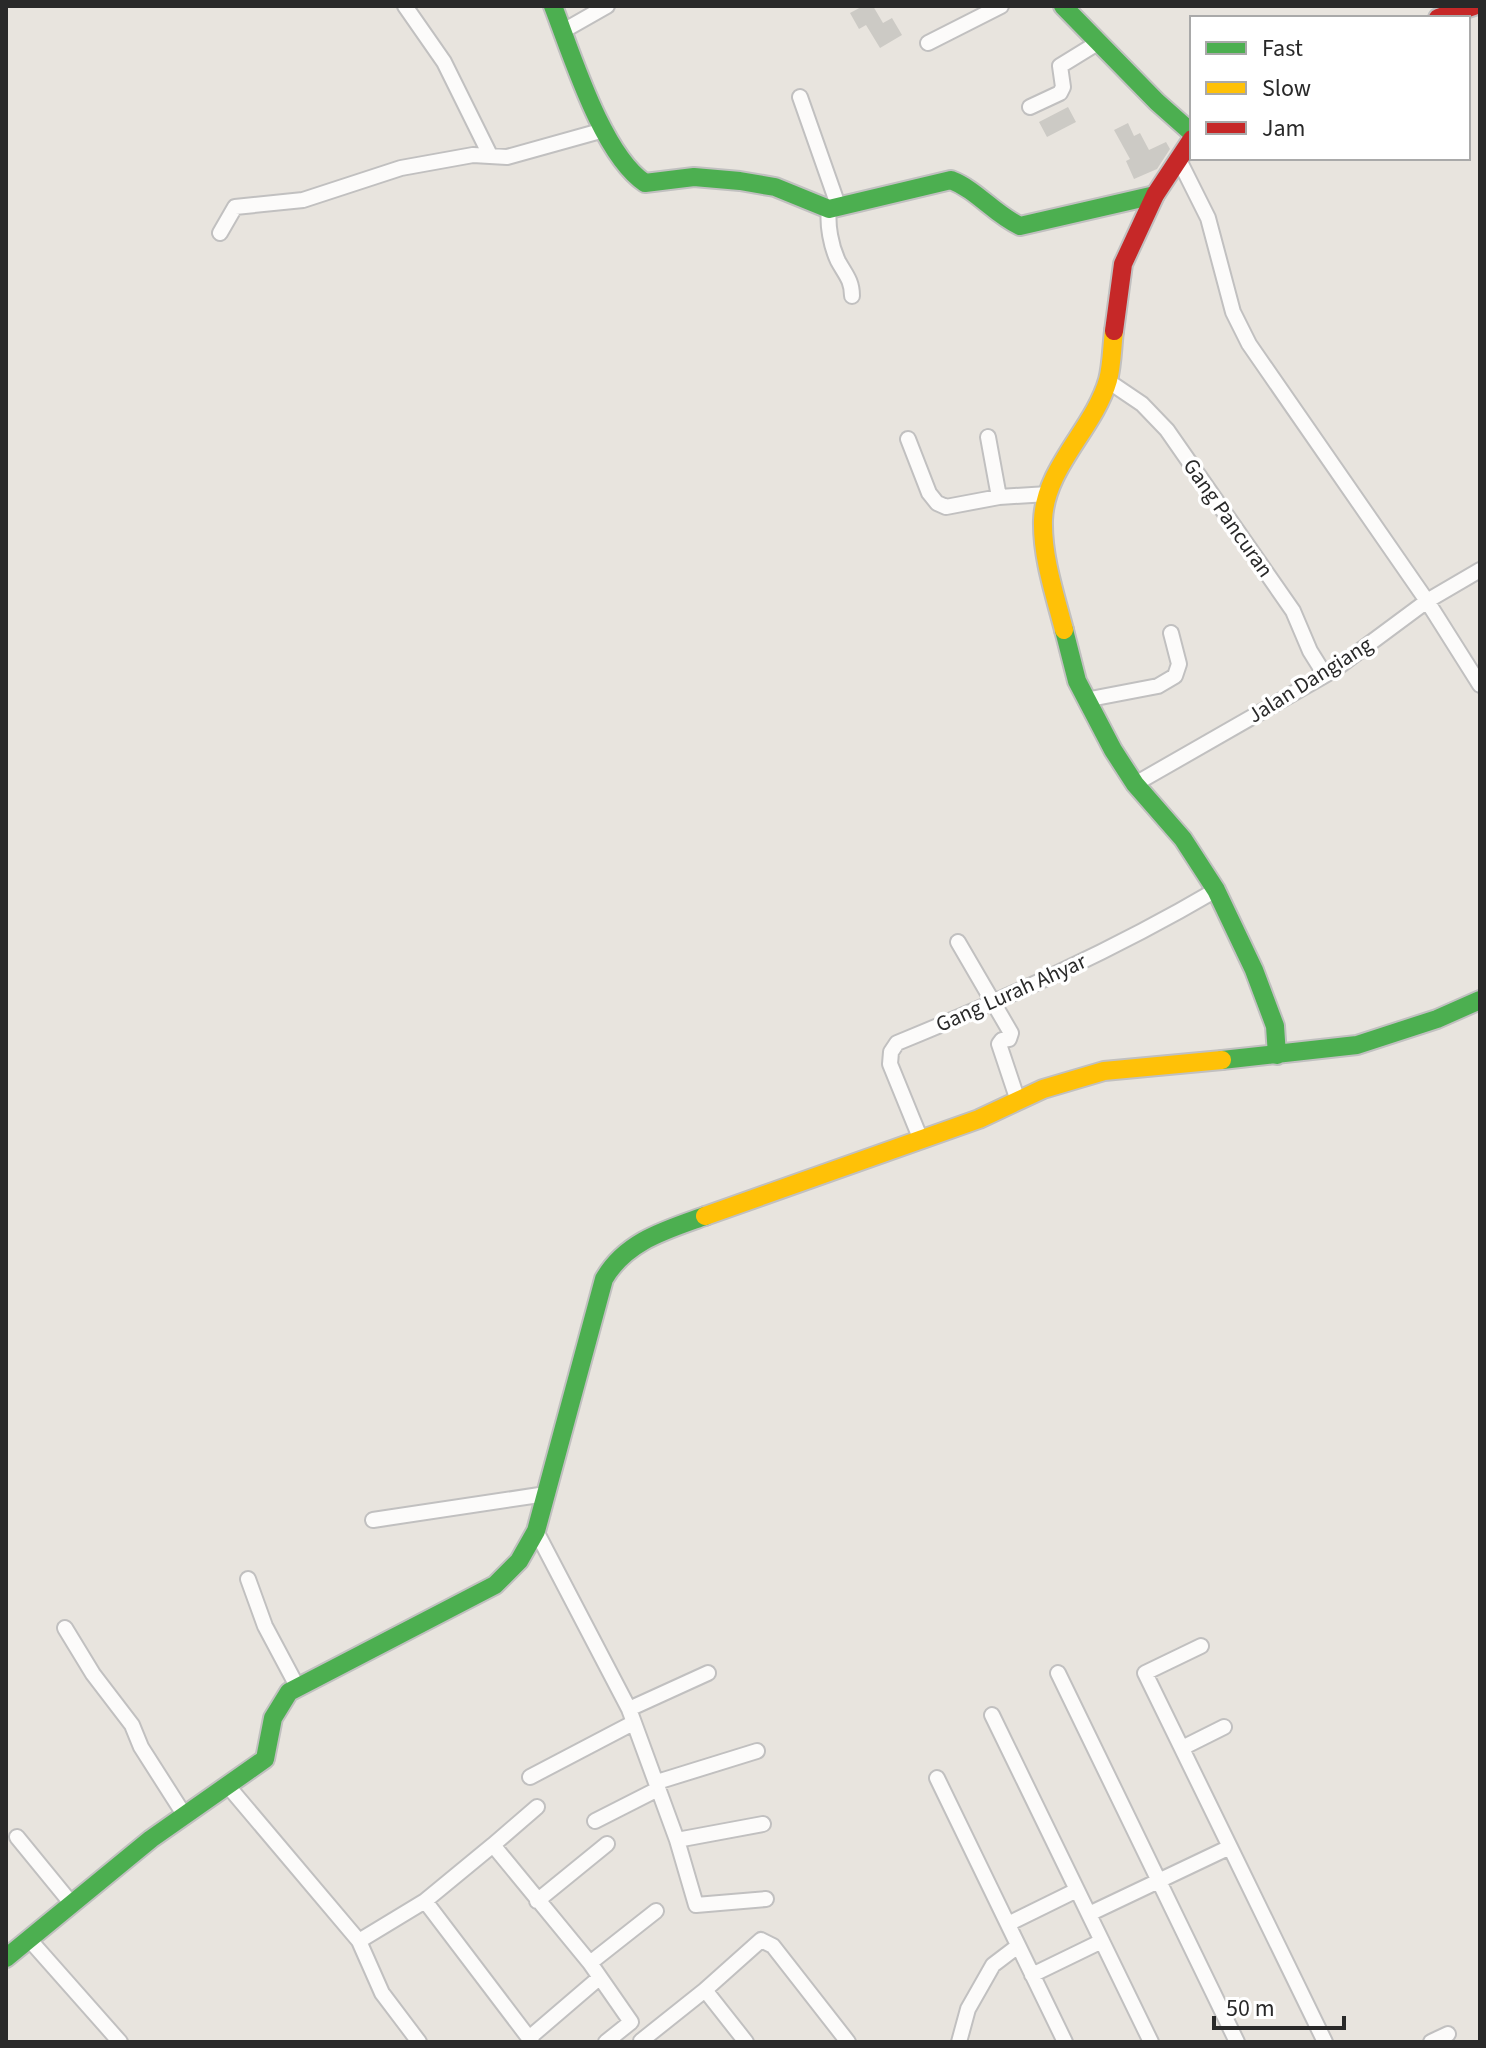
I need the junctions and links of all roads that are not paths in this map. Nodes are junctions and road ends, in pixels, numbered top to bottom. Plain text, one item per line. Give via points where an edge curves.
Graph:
1 (405, 6) edge
2 (553, 6) edge
3 (607, 6) edge
4 (1001, 6) edge
5 (1063, 6) edge
6 (1474, 6) edge
7 (1444, 16) edge
8 (563, 31) junction
9 (1099, 42) junction
10 (928, 43) dead end
11 (800, 97) dead end
12 (1030, 107) dead end
13 (604, 130) junction
14 (1190, 131) edge
15 (1190, 142) edge
16 (490, 155) junction
17 (1179, 160) junction
18 (1155, 195) junction
19 (834, 209) junction
20 (220, 233) dead end
21 (852, 296) dead end
22 (1108, 381) junction
23 (988, 437) dead end
24 (908, 439) dead end
25 (1048, 494) junction
26 (999, 497) junction
27 (1480, 570) edge
28 (1427, 601) junction
29 (1171, 633) dead end
30 (1325, 675) junction
31 (1480, 685) edge
32 (1085, 700) junction
33 (1135, 784) junction
34 (1216, 890) junction
35 (958, 942) dead end
36 (1480, 1000) edge
37 (992, 1004) junction
38 (1277, 1055) junction
39 (1018, 1101) junction
40 (921, 1140) junction
41 (546, 1494) junction
42 (373, 1520) dead end
43 (536, 1531) junction
44 (248, 1579) dead end
45 (65, 1628) dead end
46 (1201, 1646) dead end
47 (708, 1673) dead end
48 (1058, 1673) dead end
49 (298, 1688) junction
50 (992, 1715) dead end
51 (631, 1716) junction
52 (1224, 1727) dead end
53 (1182, 1748) junction
54 (757, 1751) dead end
55 (530, 1777) dead end
56 (937, 1778) dead end
57 (657, 1785) junction
58 (228, 1786) junction
59 (537, 1807) dead end
60 (185, 1816) junction
61 (595, 1821) dead end
62 (763, 1824) dead end
63 (17, 1837) dead end
64 (677, 1840) junction
65 (607, 1844) dead end
66 (493, 1845) junction
67 (1230, 1847) junction
68 (1159, 1881) junction
69 (1077, 1890) junction
70 (766, 1899) dead end
71 (425, 1901) junction
72 (537, 1901) junction
73 (71, 1903) junction
74 (656, 1911) dead end
75 (1089, 1914) junction
76 (1008, 1924) junction
77 (28, 1938) junction
78 (359, 1941) junction
79 (1102, 1941) junction
80 (1018, 1946) junction
81 (6, 1958) edge
82 (590, 1963) junction
83 (1032, 1975) junction
84 (599, 1978) junction
85 (705, 1990) junction
86 (631, 2022) junction
87 (1448, 2034) dead end
88 (530, 2040) edge
89 (120, 2042) edge
90 (419, 2042) edge
91 (606, 2042) edge
92 (641, 2042) edge
93 (746, 2042) edge
94 (848, 2042) edge
95 (959, 2042) edge
96 (1065, 2042) edge
97 (1151, 2042) edge
98 (1237, 2042) edge
99 (1325, 2042) edge
100 (1431, 2042) edge

1 - 16 street via 444,62
2 - 8 street
3 - 8 street
4 - 10 street
5 - 9 street
6 - 7 street
8 - 13 street
9 - 12 street via 1060,66 1060,93
9 - 14 street
11 - 19 street
13 - 16 street via 507,157
13 - 19 street via 621,161 644,183 693,177 771,185 816,207
15 - 17 street
16 - 20 street via 401,168 303,200 245,204 235,207
17 - 18 street
17 - 28 street via 1208,218 1233,312 1249,344
18 - 19 street via 1020,226 1002,220 966,184 951,180
18 - 22 street via 1123,264
19 - 21 street via 827,221 836,255 850,276
22 - 25 street
22 - 30 street, Gang Pancuran via 1142,404 1167,430 1293,611
23 - 26 street
24 - 26 street via 937,503 946,507
25 - 26 street
25 - 32 street via 1043,520 1050,578
27 - 28 street, Jalan Dangiang
28 - 30 street, Jalan Dangiang
28 - 31 street
29 - 32 street via 1179,664 1175,676 1158,686
30 - 33 street, Jalan Dangiang
32 - 33 street
33 - 34 street via 1183,839
34 - 37 street, Gang Lurah Ahyar via 1144,932
34 - 38 street via 1275,1026
35 - 37 street
36 - 38 street via 1357,1045
37 - 39 street via 1011,1033 999,1044
37 - 40 street, Gang Lurah Ahyar via 897,1043 891,1052 890,1064
38 - 39 street via 1104,1071
39 - 40 street
40 - 41 street via 663,1231 622,1254 604,1279
41 - 42 street
41 - 43 street
43 - 49 street via 519,1561 495,1585
43 - 51 street
44 - 49 street via 265,1626
45 - 60 street via 132,1725
46 - 53 street via 1145,1673
47 - 51 street
48 - 68 street
49 - 58 street via 271,1716 265,1759
50 - 69 street
51 - 55 street
51 - 57 street
52 - 53 street
53 - 67 street
54 - 57 street
56 - 76 street
57 - 61 street
57 - 64 street
58 - 60 street
58 - 78 street
59 - 66 street
60 - 73 street
62 - 64 street
63 - 73 street
64 - 70 street via 696,1905
65 - 72 street
66 - 71 street
66 - 72 street
67 - 68 street
67 - 99 street
68 - 75 street
68 - 98 street
69 - 75 street
69 - 76 street
71 - 78 street
71 - 88 street
72 - 82 street
73 - 77 street
74 - 82 street
75 - 79 street
76 - 80 street
77 - 81 street
77 - 89 street
78 - 90 street via 382,1993
79 - 83 street
79 - 97 street
80 - 83 street
80 - 95 street via 993,1965 968,2009
82 - 84 street
83 - 96 street
84 - 86 street
84 - 88 street
85 - 92 street
85 - 93 street
85 - 94 street via 765,1940
86 - 91 street
86 - 92 street
87 - 100 street

